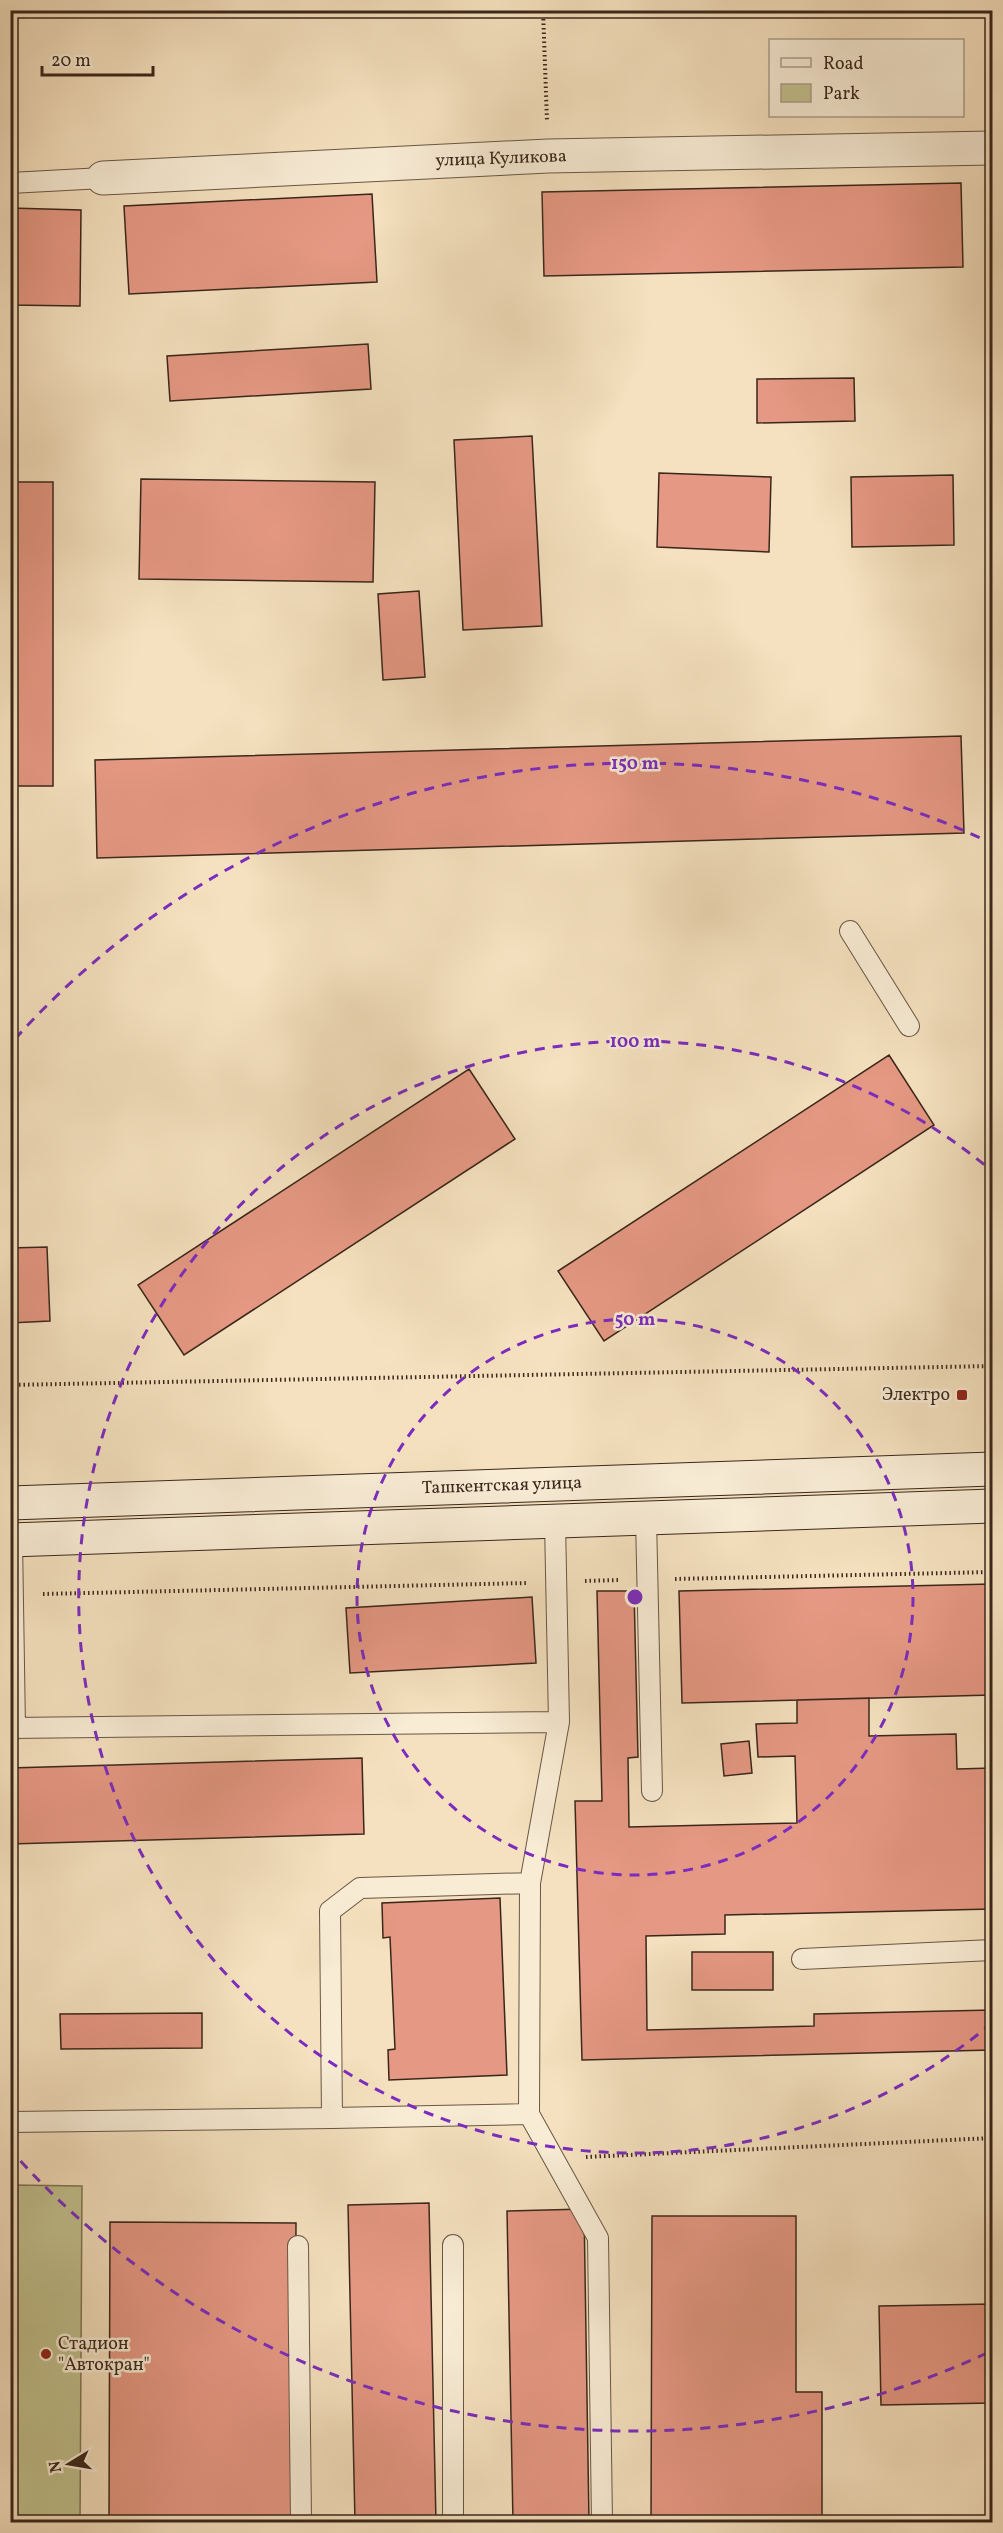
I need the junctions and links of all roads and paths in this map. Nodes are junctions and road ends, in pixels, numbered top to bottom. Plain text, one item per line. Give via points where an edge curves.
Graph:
1 (543, 10) edge
2 (993, 148) edge
3 (548, 156) junction
4 (103, 178) joint
5 (10, 183) edge
6 (850, 931) dead end
7 (909, 1026) dead end
8 (993, 1366) edge
9 (10, 1385) edge
10 (993, 1469) edge
11 (10, 1503) edge
12 (993, 1506) edge
13 (646, 1518) junction
14 (555, 1521) junction
15 (11, 1540) edge
16 (993, 1572) edge
17 (647, 1579) junction
18 (556, 1582) junction
19 (13, 1595) junction
20 (559, 1722) junction
21 (13, 1729) edge
22 (652, 1791) dead end
23 (530, 1883) junction
24 (993, 1950) edge
25 (802, 1959) dead end
26 (529, 2114) junction
27 (332, 2118) junction
28 (10, 2122) edge
29 (993, 2138) edge
30 (551, 2158) junction
31 (453, 2245) dead end
32 (298, 2246) dead end
33 (301, 2523) edge
34 (453, 2523) edge
35 (602, 2523) edge

1 - 3 path
2 - 3 main road, улица Куликова
3 - 4 main road, улица Куликова
4 - 5 lane, улица Куликова
6 - 7 lane
8 - 9 path
10 - 11 main road, Ташкентская улица
12 - 13 main road, Ташкентская улица
13 - 14 main road, Ташкентская улица
13 - 17 lane
14 - 15 main road, Ташкентская улица
14 - 18 lane
15 - 19 lane
16 - 17 path
17 - 18 path
17 - 22 lane
18 - 19 path
18 - 20 lane
19 - 21 lane
20 - 21 lane
20 - 23 lane
23 - 26 lane
23 - 27 lane via 360,1887 330,1911
24 - 25 lane
26 - 27 lane
26 - 30 lane
27 - 28 lane
29 - 30 path
30 - 35 lane via 598,2238
31 - 34 lane
32 - 33 lane

